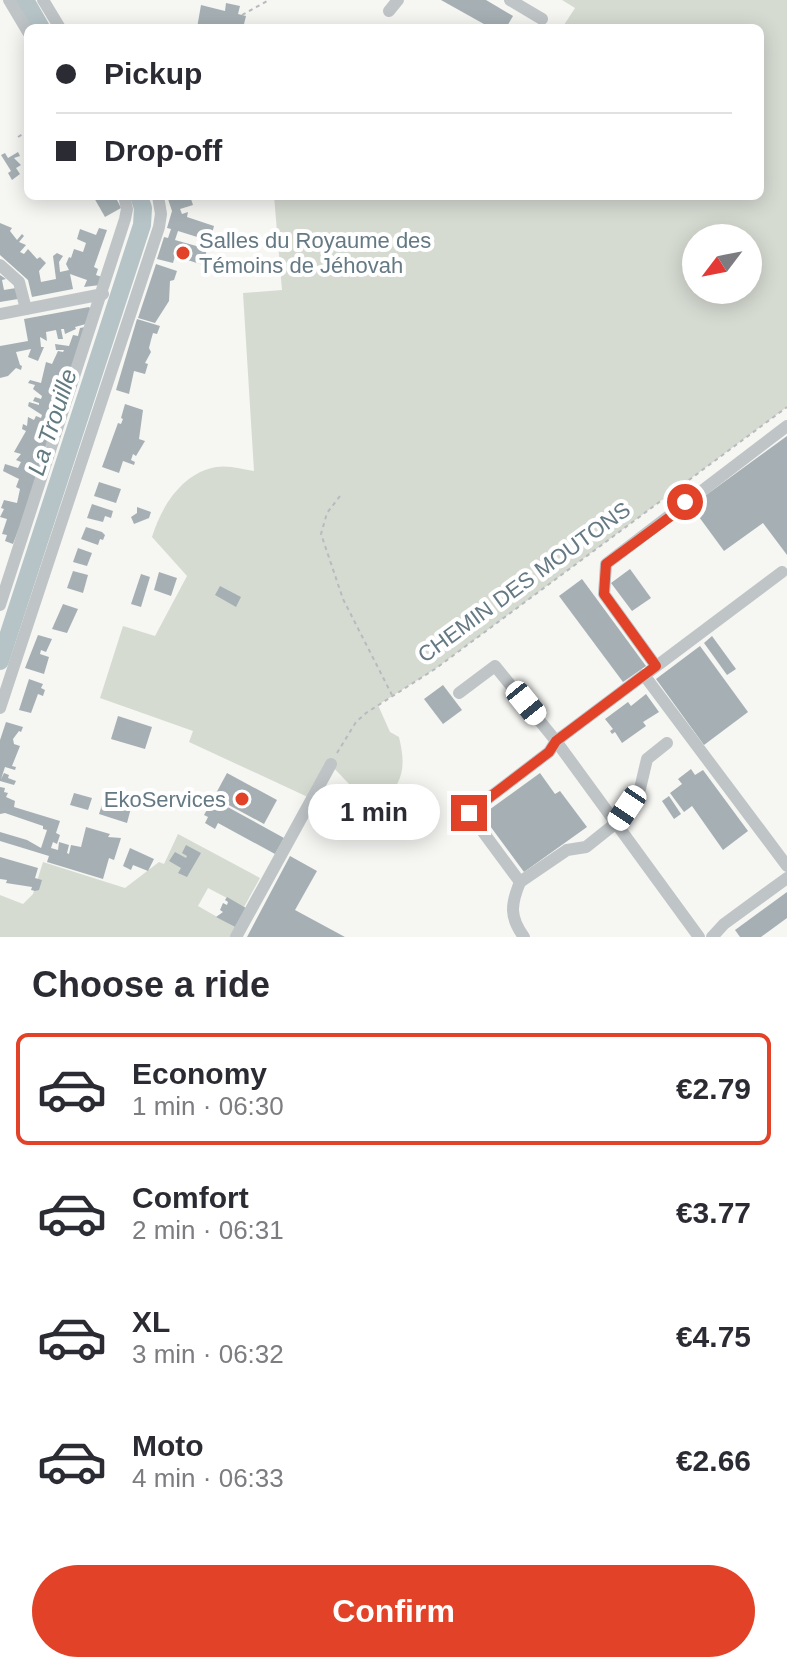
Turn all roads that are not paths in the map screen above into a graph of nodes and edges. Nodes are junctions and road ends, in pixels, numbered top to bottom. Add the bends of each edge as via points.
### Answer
1 (9, 0) edge
2 (43, 0) edge
3 (510, 0) edge
4 (542, 19) dead end
5 (58, 24) edge
6 (24, 25) edge
7 (125, 200) edge
8 (159, 200) edge
9 (0, 265) edge
10 (103, 294) junction
11 (26, 309) junction
12 (0, 314) edge
13 (787, 426) edge
14 (782, 572) dead end
15 (0, 605) edge
16 (656, 666) junction
17 (644, 675) junction
18 (459, 693) dead end
19 (0, 708) edge
20 (556, 741) junction
21 (667, 743) dead end
22 (331, 764) road end
23 (616, 823) junction
24 (787, 866) edge
25 (787, 878) edge
26 (520, 882) junction
27 (236, 937) edge
28 (524, 937) edge
29 (699, 937) edge
30 (712, 937) edge

1 - 6 street
2 - 5 street
3 - 4 street
7 - 10 street via 125,219
8 - 19 street via 159,227
9 - 11 street via 19,282
10 - 11 street
10 - 15 street
11 - 12 street
13 - 16 street via 606,564 604,594
14 - 16 street
16 - 17 street
17 - 20 street
17 - 24 street
18 - 20 street via 495,666
20 - 23 street
20 - 26 street via 549,752 469,813
21 - 23 street via 647,759 639,793
22 - 27 street
23 - 26 street via 586,847 567,850
23 - 29 street
25 - 30 street
26 - 28 street via 511,912

